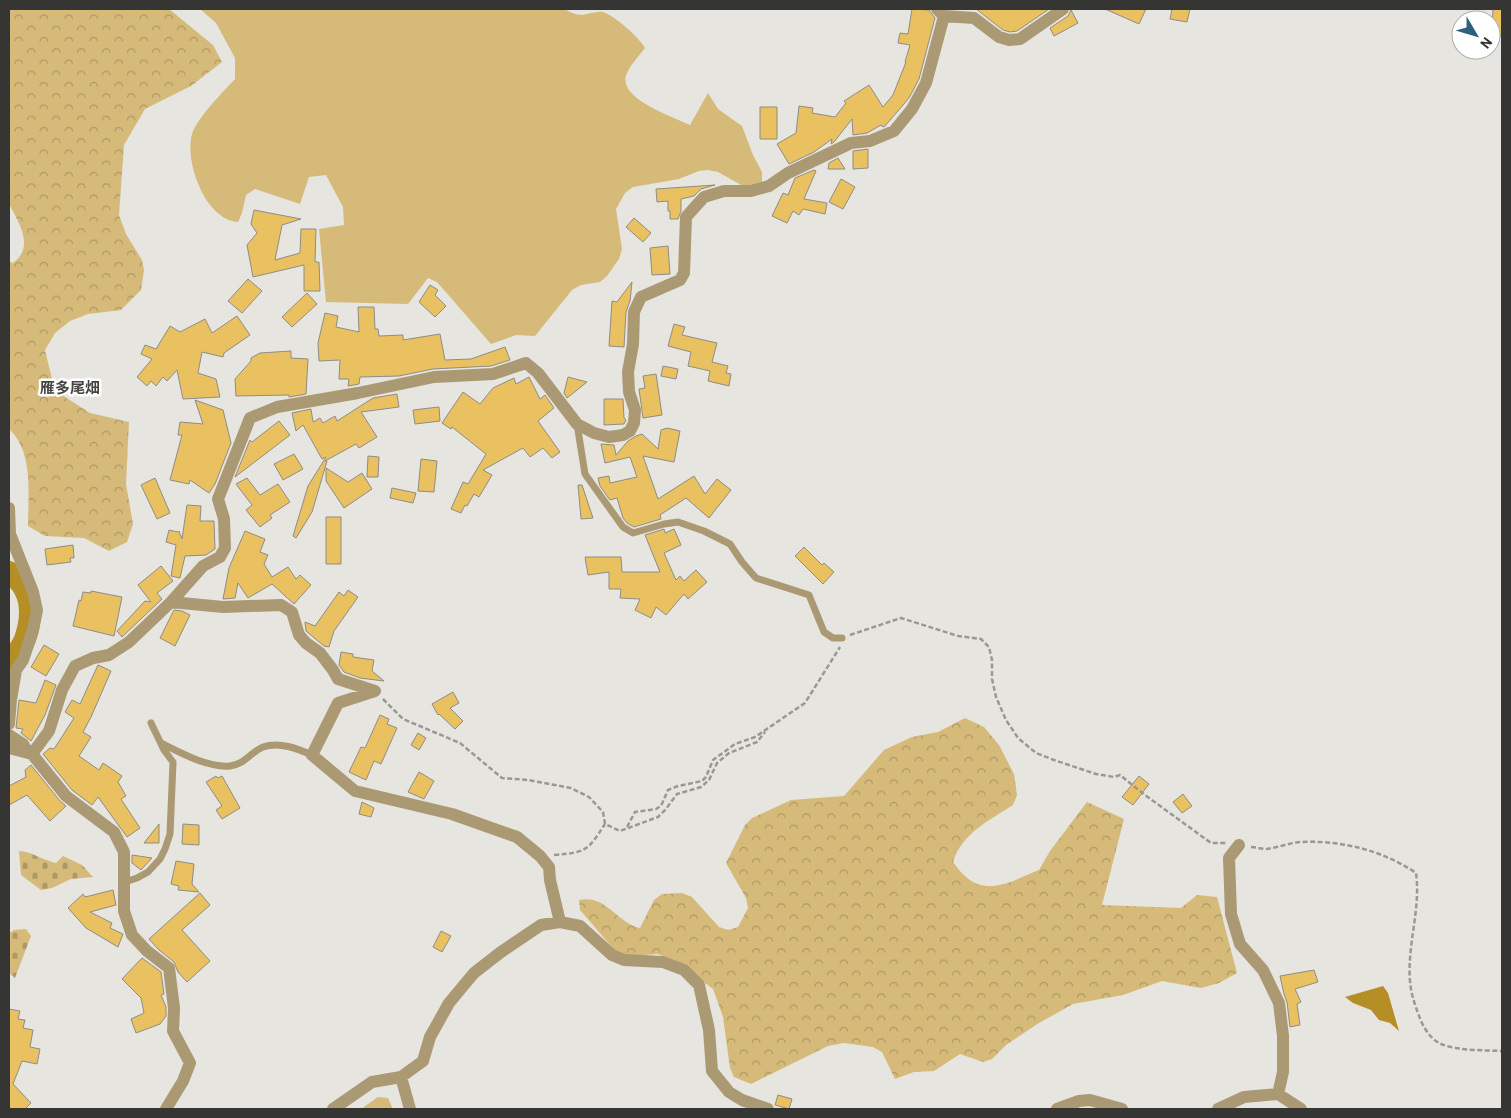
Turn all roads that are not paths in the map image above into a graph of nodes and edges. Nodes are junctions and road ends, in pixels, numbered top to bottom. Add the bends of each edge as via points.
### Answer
1 (1063, 9) edge
2 (940, 12) edge
3 (577, 424) junction
4 (9, 508) edge
5 (171, 602) junction
6 (842, 638) road end
7 (151, 723) dead end
8 (9, 724) edge
9 (9, 734) edge
10 (161, 743) junction
11 (9, 748) edge
12 (30, 754) junction
13 (312, 755) junction
14 (1239, 845) road end
15 (125, 882) junction
16 (560, 922) junction
17 (401, 1077) junction
18 (1278, 1094) junction
19 (166, 1109) edge
20 (333, 1109) edge
21 (410, 1109) edge
22 (768, 1109) edge
23 (1057, 1109) edge
24 (1122, 1109) edge
25 (1218, 1109) edge
26 (1301, 1109) edge

1 - 2 street via 1020,39 1009,40 974,18
2 - 3 street via 926,83 912,109 894,130 870,141 851,143 788,173 769,186 751,191 724,191 704,197 686,217 684,273 680,280 642,297 634,312 628,372 629,392 635,410 630,431 609,437
3 - 5 street via 526,362 493,374 425,378 277,407 250,418 218,499 224,519 225,548 220,557 203,566
3 - 6 lane via 585,474 623,527 633,533 678,522 730,544 756,578 809,595 824,632 833,638
4 - 8 street via 10,534 37,610 23,660 16,670
5 - 12 street via 129,642 109,655 75,666 62,690 48,731
5 - 13 street via 223,607 281,605 292,612 299,635 320,653 338,679 375,690 338,703
7 - 10 lane
9 - 12 street
10 - 13 lane via 200,761 231,766 263,747 273,745 297,748
10 - 15 lane via 172,762 170,834 166,849 148,872
11 - 12 street
12 - 15 street via 66,796 114,832 124,852
13 - 16 street via 355,792 452,814 517,837 549,867
14 - 18 street via 1229,858 1231,914 1240,944 1263,970 1279,1003 1284,1072
15 - 19 street via 124,911 132,935 169,968 173,1031 190,1063
16 - 17 street via 541,925 474,973 448,1004 430,1037 423,1061
16 - 22 street via 580,926 612,954 624,960 663,962 684,970 700,985 709,1030 712,1071 729,1092
17 - 20 street via 372,1082
17 - 21 street
18 - 25 street via 1244,1096
18 - 26 street
23 - 24 street via 1090,1100

